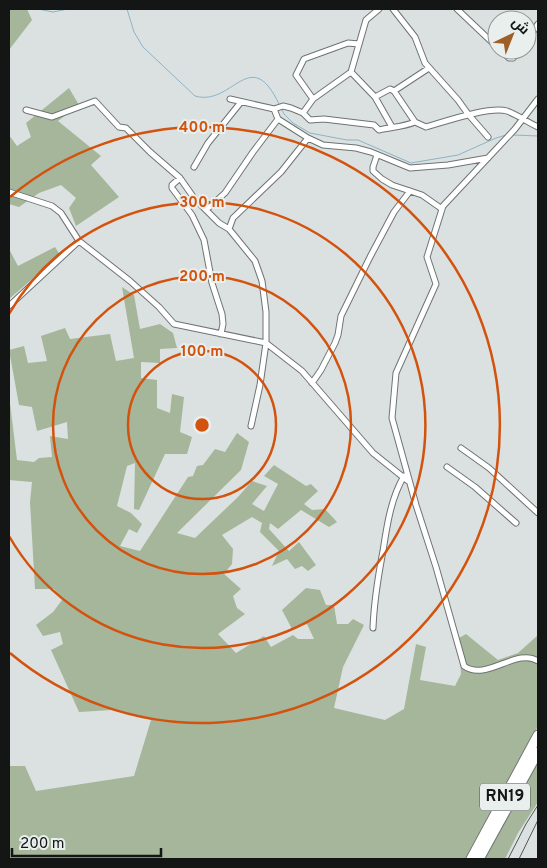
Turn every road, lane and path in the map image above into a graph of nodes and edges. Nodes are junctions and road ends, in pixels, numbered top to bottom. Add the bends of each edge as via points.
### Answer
1 (379, 9) edge
2 (393, 9) edge
3 (458, 9) edge
4 (487, 37) edge
5 (359, 44) junction
6 (429, 68) junction
7 (350, 72) junction
8 (394, 91) junction
9 (375, 96) junction
10 (230, 99) dead end
11 (313, 99) junction
12 (538, 99) edge
13 (242, 102) junction
14 (278, 108) junction
15 (26, 110) dead end
16 (303, 113) junction
17 (468, 114) junction
18 (278, 119) junction
19 (524, 119) junction
20 (415, 122) junction
21 (392, 126) junction
22 (538, 127) edge
23 (488, 136) dead end
24 (308, 138) junction
25 (377, 155) junction
26 (488, 158) junction
27 (194, 167) dead end
28 (180, 178) junction
29 (410, 191) junction
30 (9, 192) edge
31 (442, 209) junction
32 (206, 210) junction
33 (229, 229) junction
34 (79, 241) junction
35 (9, 306) edge
36 (220, 334) junction
37 (266, 343) junction
38 (312, 383) junction
39 (251, 426) dead end
40 (461, 448) dead end
41 (447, 467) dead end
42 (407, 472) junction
43 (403, 477) junction
44 (409, 482) junction
45 (538, 513) edge
46 (516, 523) dead end
47 (373, 628) dead end
48 (538, 661) edge
49 (538, 735) edge
50 (538, 752) edge
51 (471, 859) edge
52 (479, 859) edge

1 - 5 street via 366,20
2 - 6 street via 412,32
3 - 4 street
5 - 7 street
5 - 11 street via 348,43 304,59 296,75
6 - 8 street
6 - 17 street
7 - 9 street
7 - 11 street
8 - 9 street via 390,89
8 - 20 street
9 - 21 street
10 - 13 street
11 - 16 street
12 - 19 street
13 - 14 street
13 - 27 street via 208,143
14 - 16 street
14 - 18 street
15 - 28 street via 52,117 95,101 118,127 126,128
16 - 21 street via 310,120 374,125 379,130
17 - 19 street via 504,110
17 - 20 street via 426,127
17 - 23 street
18 - 24 street
18 - 32 street via 225,193
19 - 22 street
19 - 26 street
20 - 21 street via 401,127
24 - 25 street via 323,145 356,148
24 - 33 street via 281,172 233,218
25 - 26 street via 410,168
25 - 29 street via 373,171 392,186
26 - 31 street
28 - 32 street
28 - 36 street via 172,188 192,215 204,240 222,314
29 - 31 street
29 - 38 street via 394,212 370,257 341,316 335,343
30 - 34 street via 52,206 61,213
31 - 42 street via 427,257 436,284 396,374 392,418
32 - 33 street
33 - 37 street via 255,261 262,281
34 - 35 street
34 - 36 street via 130,281 174,324
36 - 37 street
37 - 38 street
37 - 39 street
38 - 43 street via 373,453
40 - 45 street via 489,468
41 - 46 street
42 - 43 street
42 - 44 street
43 - 44 street
43 - 47 street via 387,523
44 - 48 street via 464,666 478,671 508,661 530,658
49 - 51 highway, RN19
50 - 52 highway, RN19

